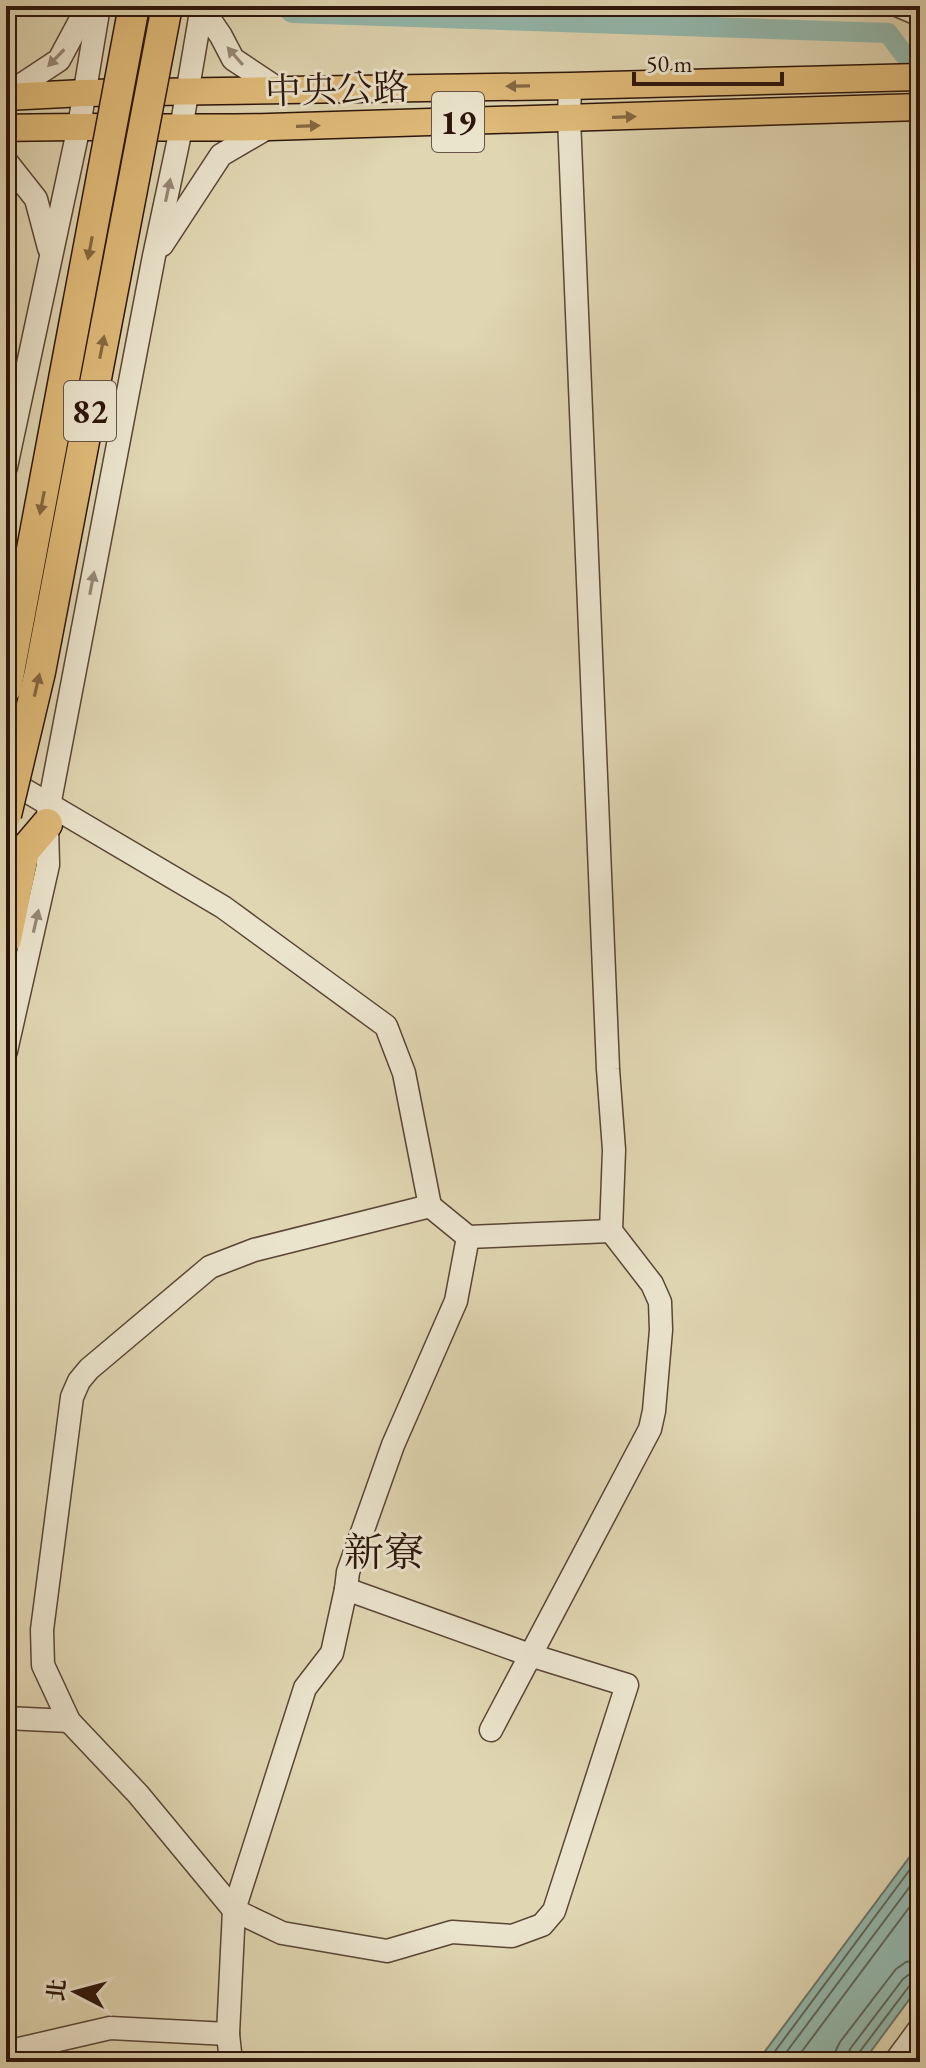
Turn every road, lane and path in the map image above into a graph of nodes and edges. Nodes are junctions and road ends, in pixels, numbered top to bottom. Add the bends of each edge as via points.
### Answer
1 (88, 6) edge
2 (99, 6) edge
3 (134, 6) edge
4 (167, 6) edge
5 (899, 6) edge
6 (202, 7) edge
7 (920, 15) edge
8 (912, 77) edge
9 (570, 86) junction
10 (188, 91) junction
11 (281, 91) junction
12 (84, 93) junction
13 (6, 96) edge
14 (915, 107) edge
15 (569, 118) junction
16 (79, 126) junction
17 (269, 127) junction
18 (6, 128) edge
19 (181, 129) junction
20 (6, 161) edge
21 (50, 252) junction
22 (154, 256) junction
23 (6, 467) edge
24 (6, 688) edge
25 (6, 779) edge
26 (6, 815) edge
27 (48, 815) junction
28 (6, 939) edge
29 (6, 1051) edge
30 (430, 1206) junction
31 (611, 1231) junction
32 (468, 1237) junction
33 (346, 1589) junction
34 (530, 1655) junction
35 (6, 1718) edge
36 (69, 1721) junction
37 (491, 1730) dead end
38 (234, 1910) junction
39 (920, 2028) edge
40 (228, 2034) junction
41 (6, 2052) edge
42 (231, 2062) edge
43 (895, 2062) edge

1 -> 13 street via 59,60
2 - 12 street
3 -> 24 highway, 82, bridge
26 -> 4 highway, 82, bridge via 40,672
5 - 7 street
6 - 10 street
11 -> 6 street via 233,59
8 - 9 main road, 中央公路 / 19
9 -> 11 main road, 中央公路 / 19
9 - 15 street
10 - 11 main road, 中央公路 / 19
10 - 12 main road, 中央公路 / 19
10 - 19 street
12 - 13 main road, 中央公路 / 19
12 - 16 street
15 -> 14 main road, 中央公路 / 19
17 -> 15 main road, 中央公路 / 19
15 - 31 street via 614,1150
16 - 18 main road, 中央公路 / 19
16 - 19 main road, 中央公路 / 19
16 - 21 street
17 - 19 main road, 中央公路 / 19
17 - 22 street via 221,155
22 -> 19 street
20 - 21 street via 36,199
21 - 23 street
27 -> 22 street
25 - 27 street
27 - 28 highway via 24,851
29 -> 27 street via 48,865
27 - 30 street via 223,907 386,1026 404,1073
30 - 32 street
30 - 36 street via 254,1250 210,1267 79,1381 72,1397 42,1630 43,1665
31 - 32 street
31 - 34 street via 660,1302 654,1411 641,1448
32 - 33 street via 456,1301 393,1445
33 - 34 street
33 - 38 street via 332,1653 305,1688
34 - 37 street
34 - 38 street via 627,1685 554,1911 542,1925 512,1936 452,1932 387,1951 282,1933
35 - 36 street
36 - 38 street
38 - 40 street
39 - 43 street
40 - 41 street via 110,2028
40 - 42 street

